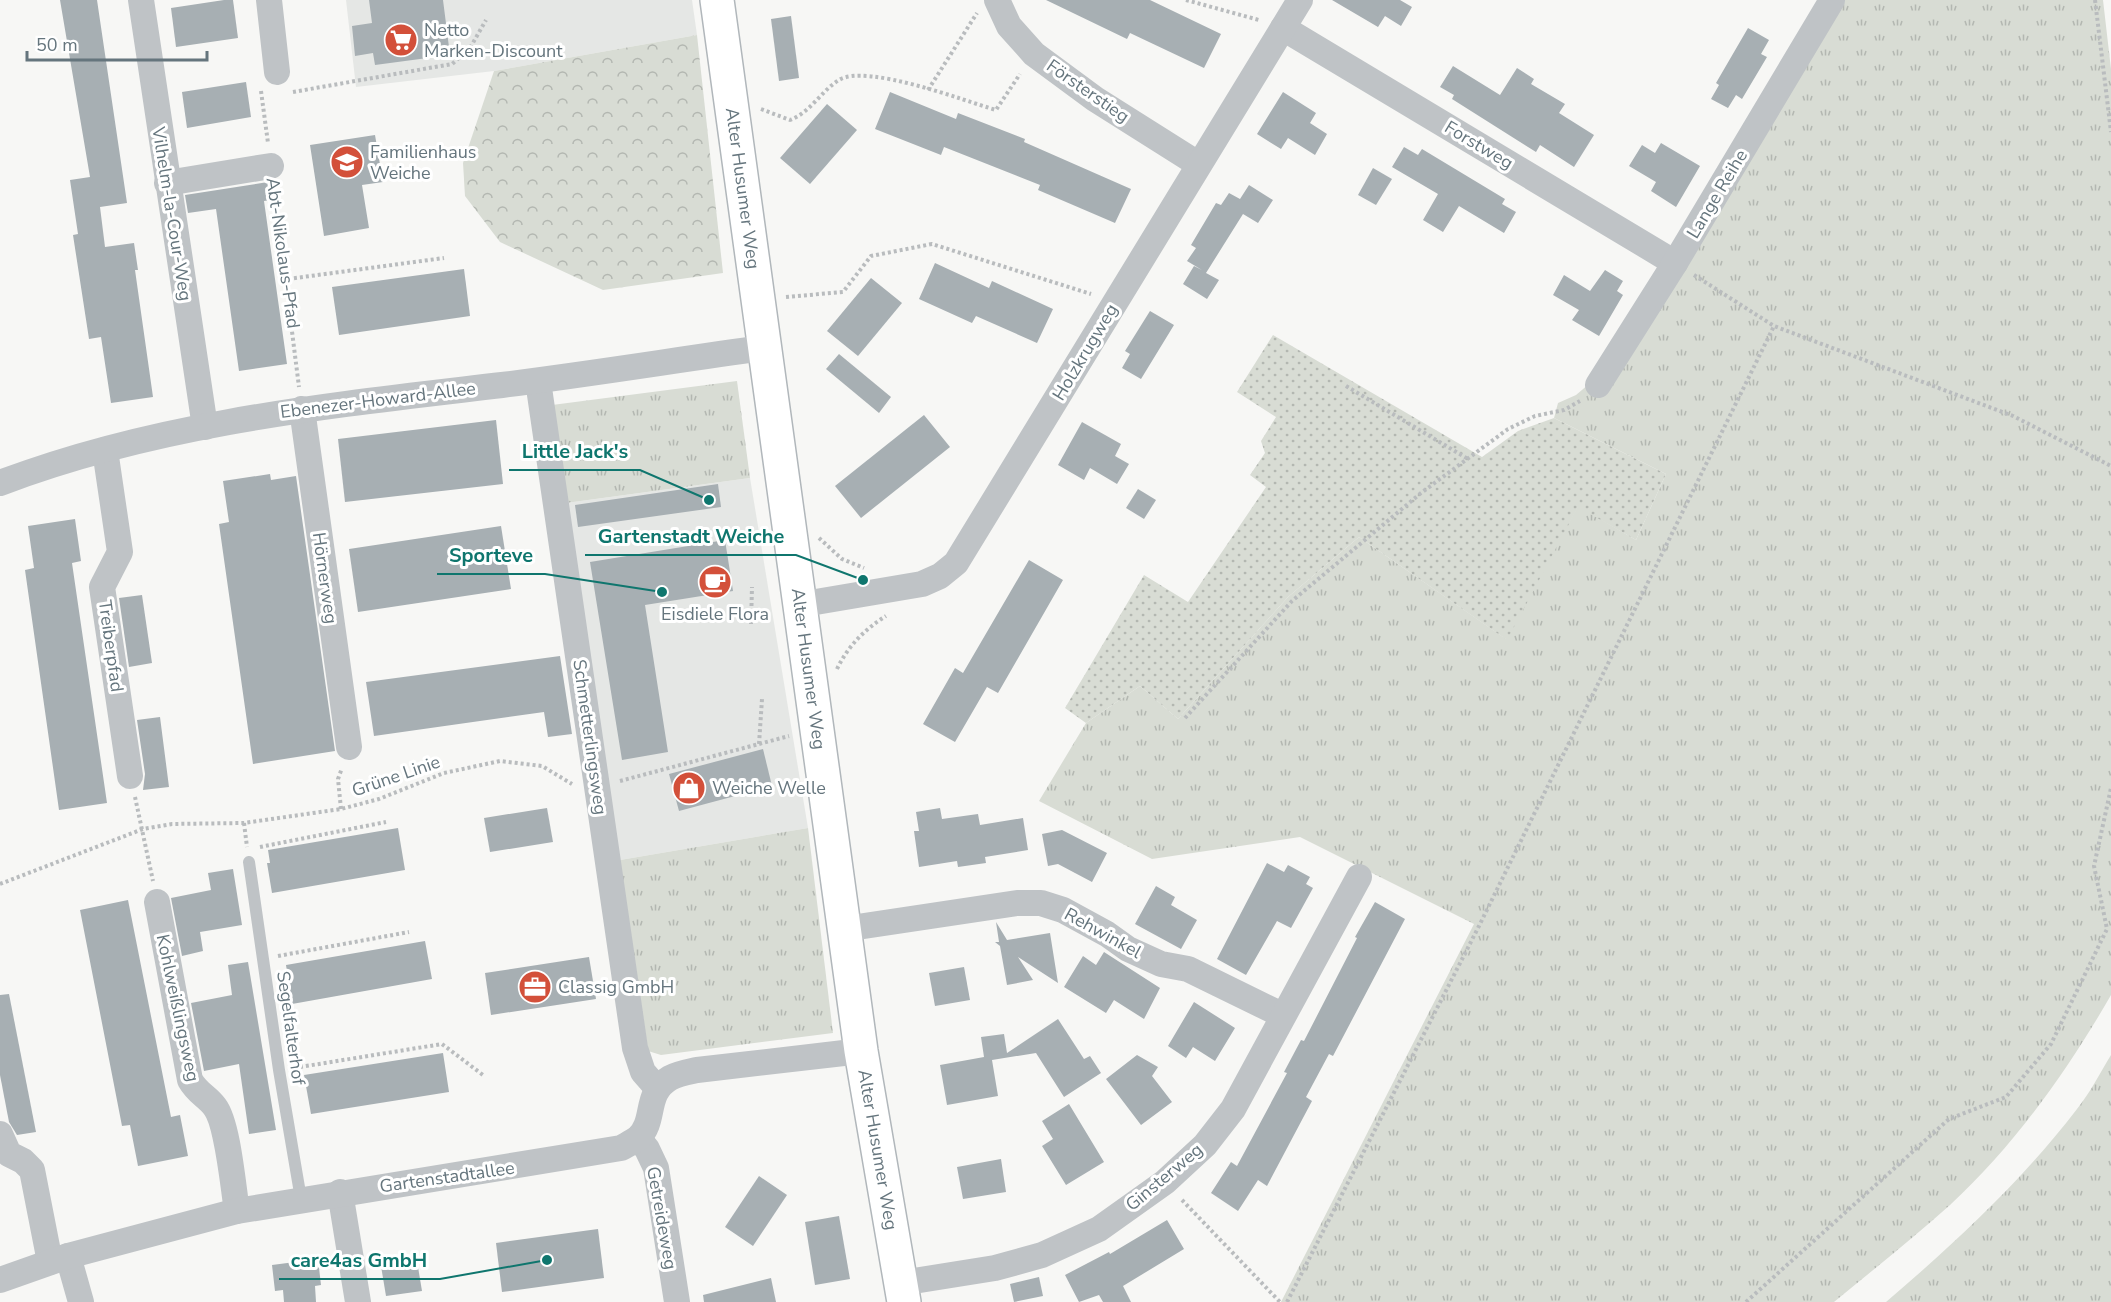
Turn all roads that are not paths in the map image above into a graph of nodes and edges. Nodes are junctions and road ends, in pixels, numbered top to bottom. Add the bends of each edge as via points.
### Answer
1 (141, 0) edge
2 (269, 0) edge
3 (717, 0) edge
4 (1300, 0) edge
5 (1832, 0) edge
6 (988, 6) edge
7 (1283, 28) junction
8 (278, 87) road end
9 (1198, 164) junction
10 (271, 166) road end
11 (167, 183) junction
12 (1675, 263) junction
13 (763, 348) junction
14 (538, 381) junction
15 (1598, 385) road end
16 (302, 408) junction
17 (205, 427) junction
18 (105, 450) junction
19 (0, 483) edge
20 (798, 604) junction
21 (349, 747) road end
22 (130, 776) road end
23 (248, 856) road end
24 (1359, 877) dead end
25 (157, 902) road end
26 (844, 929) junction
27 (1282, 1015) junction
28 (861, 1051) junction
29 (657, 1088) junction
30 (0, 1134) edge
31 (638, 1138) junction
32 (340, 1192) junction
33 (301, 1199) junction
34 (237, 1211) junction
35 (59, 1259) junction
36 (0, 1280) edge
37 (902, 1293) edge
38 (81, 1302) edge
39 (358, 1302) edge
40 (677, 1302) edge

1 - 11 street, Vilhelm-la-Cour-Weg
2 - 8 street
3 - 13 street, Alter Husumer Weg
4 - 7 street, Holzkrugweg
5 - 12 street, Lange Reihe
6 - 9 street, Försterstieg via 1034,54 1095,99
7 - 9 street, Holzkrugweg
7 - 12 street, Forstweg
9 - 20 street, Holzkrugweg via 956,563 922,584
10 - 11 street, Abt-Nikolaus-Pfad
11 - 17 street, Vilhelm-la-Cour-Weg
12 - 15 street, Lange Reihe
13 - 14 street, Ebenezer-Howard-Allee
13 - 20 street, Alter Husumer Weg
14 - 16 street, Ebenezer-Howard-Allee
14 - 29 street, Schmetterlingsweg via 635,1048 643,1072
16 - 17 street, Ebenezer-Howard-Allee
16 - 21 street, Hörnerweg
17 - 18 street, Ebenezer-Howard-Allee
18 - 19 street, Ebenezer-Howard-Allee
18 - 22 street, Treiberpfad via 120,552 102,587
20 - 26 street, Alter Husumer Weg
23 - 33 lane, Segelfalterhof
24 - 27 street, Ginsterweg
25 - 34 street, Kohlweißlingsweg via 190,1080 197,1093 215,1106 222,1121
26 - 27 street, Rehwinkel via 1017,903 1041,903 1063,910 1136,953 1161,964 1188,969
26 - 28 street, Alter Husumer Weg
27 - 37 street, Ginsterweg via 1233,1109 1205,1145 1165,1182 1099,1229 1042,1255
28 - 29 street via 697,1070 671,1077
28 - 37 street, Alter Husumer Weg
29 - 31 street via 650,1103 648,1124
30 - 35 street via 9,1154 32,1170
31 - 32 street, Gartenstadtallee via 600,1154
31 - 40 street, Getreideweg via 656,1168
32 - 33 street, Gartenstadtallee
32 - 39 street
33 - 34 street, Gartenstadtallee
34 - 35 street, Gartenstadtallee
35 - 36 street, Gartenstadtallee
35 - 38 street

